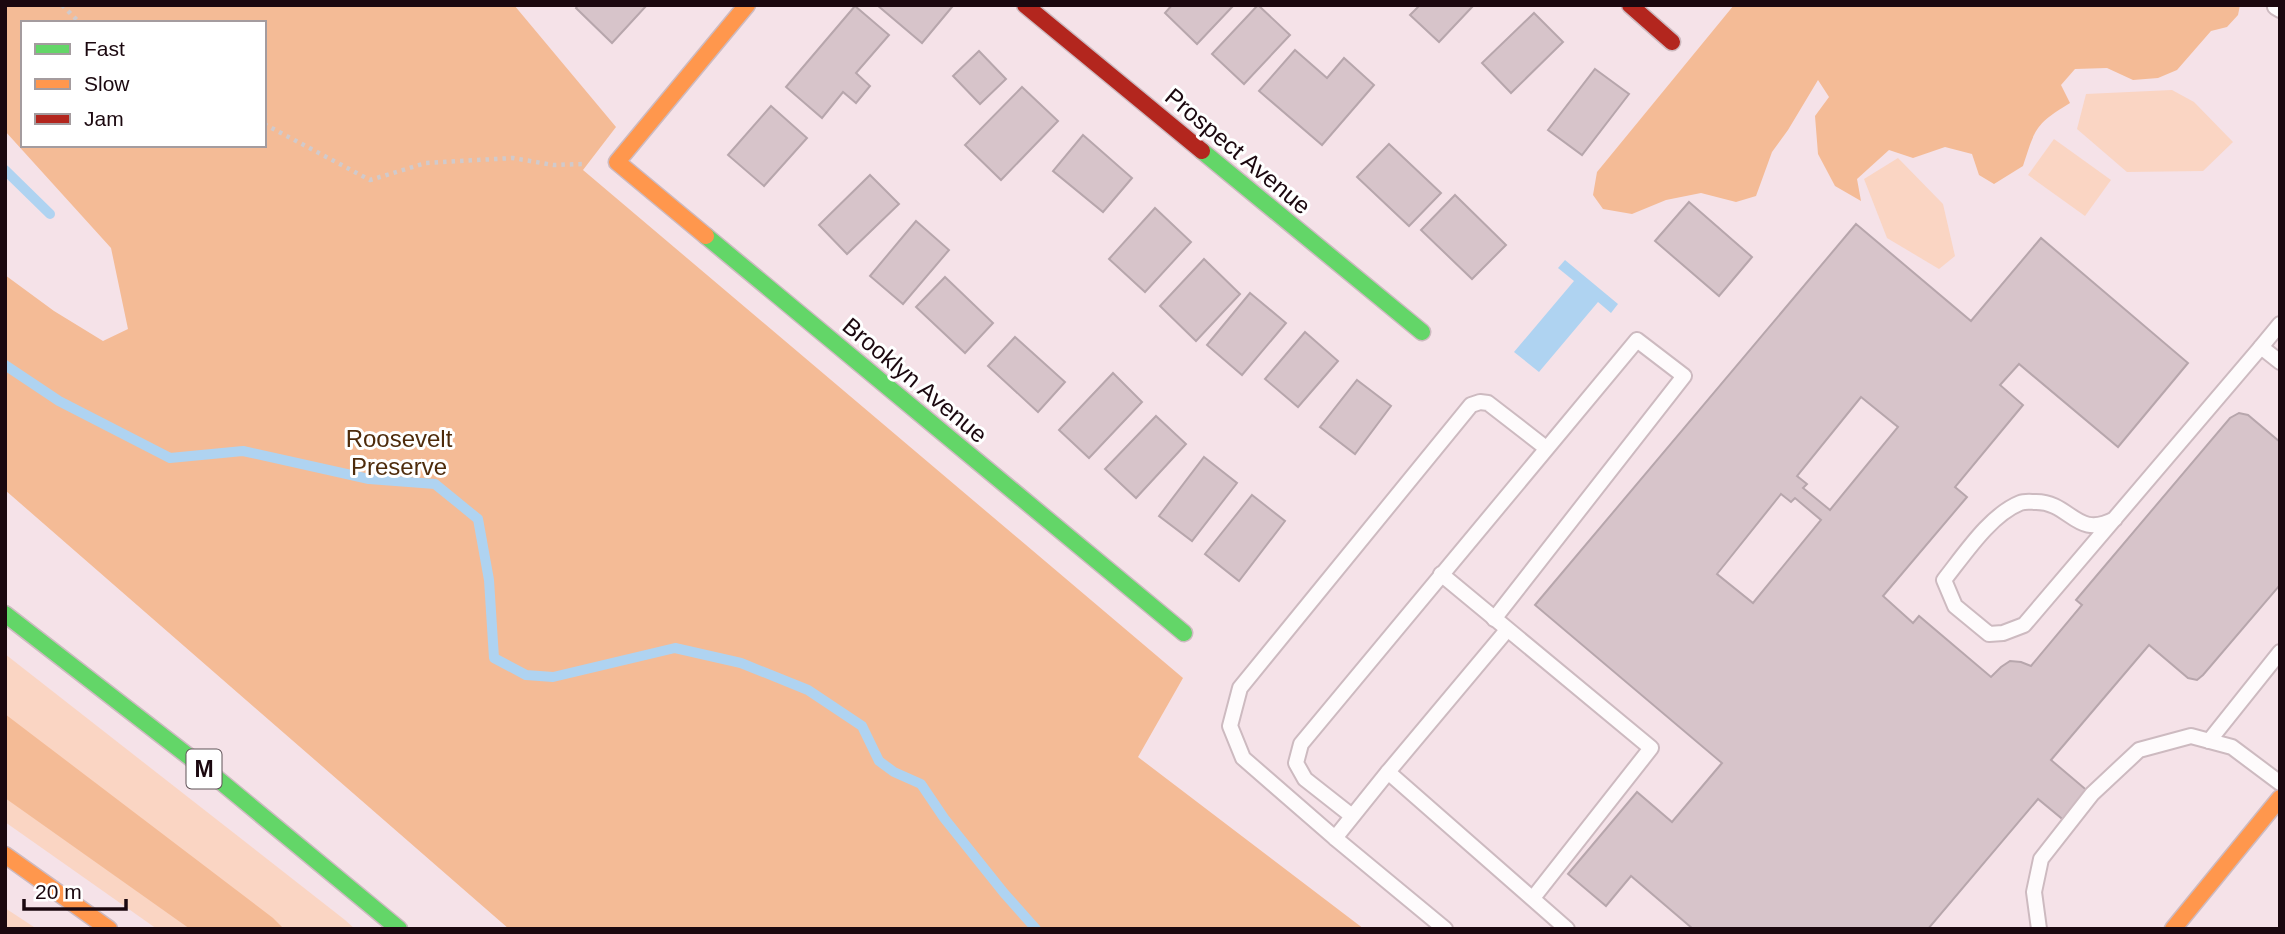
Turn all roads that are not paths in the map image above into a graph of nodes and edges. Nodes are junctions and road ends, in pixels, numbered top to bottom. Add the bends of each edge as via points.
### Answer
1 (747, 5) edge
2 (1026, 5) edge
3 (1630, 5) edge
4 (2276, 5) edge
5 (2280, 10) edge
6 (1672, 42) dead end
7 (2280, 324) edge
8 (1422, 332) dead end
9 (2261, 347) junction
10 (2280, 362) edge
11 (1546, 448) junction
12 (2115, 519) junction
13 (1441, 574) junction
14 (5, 614) edge
15 (1494, 619) junction
16 (1507, 630) junction
17 (1184, 634) dead end
18 (2280, 653) edge
19 (2209, 741) junction
20 (1388, 772) junction
21 (2280, 783) edge
22 (2280, 798) edge
23 (1352, 816) junction
24 (1335, 838) junction
25 (5, 855) edge
26 (1532, 898) junction
27 (108, 929) edge
28 (399, 929) edge
29 (1445, 929) edge
30 (1567, 929) edge
31 (2039, 929) edge
32 (2173, 929) edge

1 - 17 main road, Brooklyn Avenue via 617,162
2 - 8 main road, Prospect Avenue
3 - 6 main road
4 - 5 lane
7 - 9 lane
9 - 10 lane
9 - 12 lane
11 - 13 lane
11 - 15 lane via 1637,340 1684,376
11 - 24 lane via 1488,403 1471,405 1240,688 1230,726 1243,758
12 - 12 lane via 2102,526 2084,525 2050,502 2022,502 2001,515 1944,580 1955,606 1989,634 2024,625
13 - 15 lane
13 - 23 lane via 1301,744 1296,763 1305,779
14 - 28 main road, M via 214,776
15 - 16 lane
16 - 20 lane
16 - 26 lane via 1651,748
18 - 19 lane
19 - 21 lane via 2232,747
19 - 31 lane via 2191,736 2139,750 2092,794 2042,859 2034,892
20 - 23 lane
20 - 26 lane
22 - 32 main road
23 - 24 lane
24 - 29 lane
25 - 27 main road
26 - 30 lane

